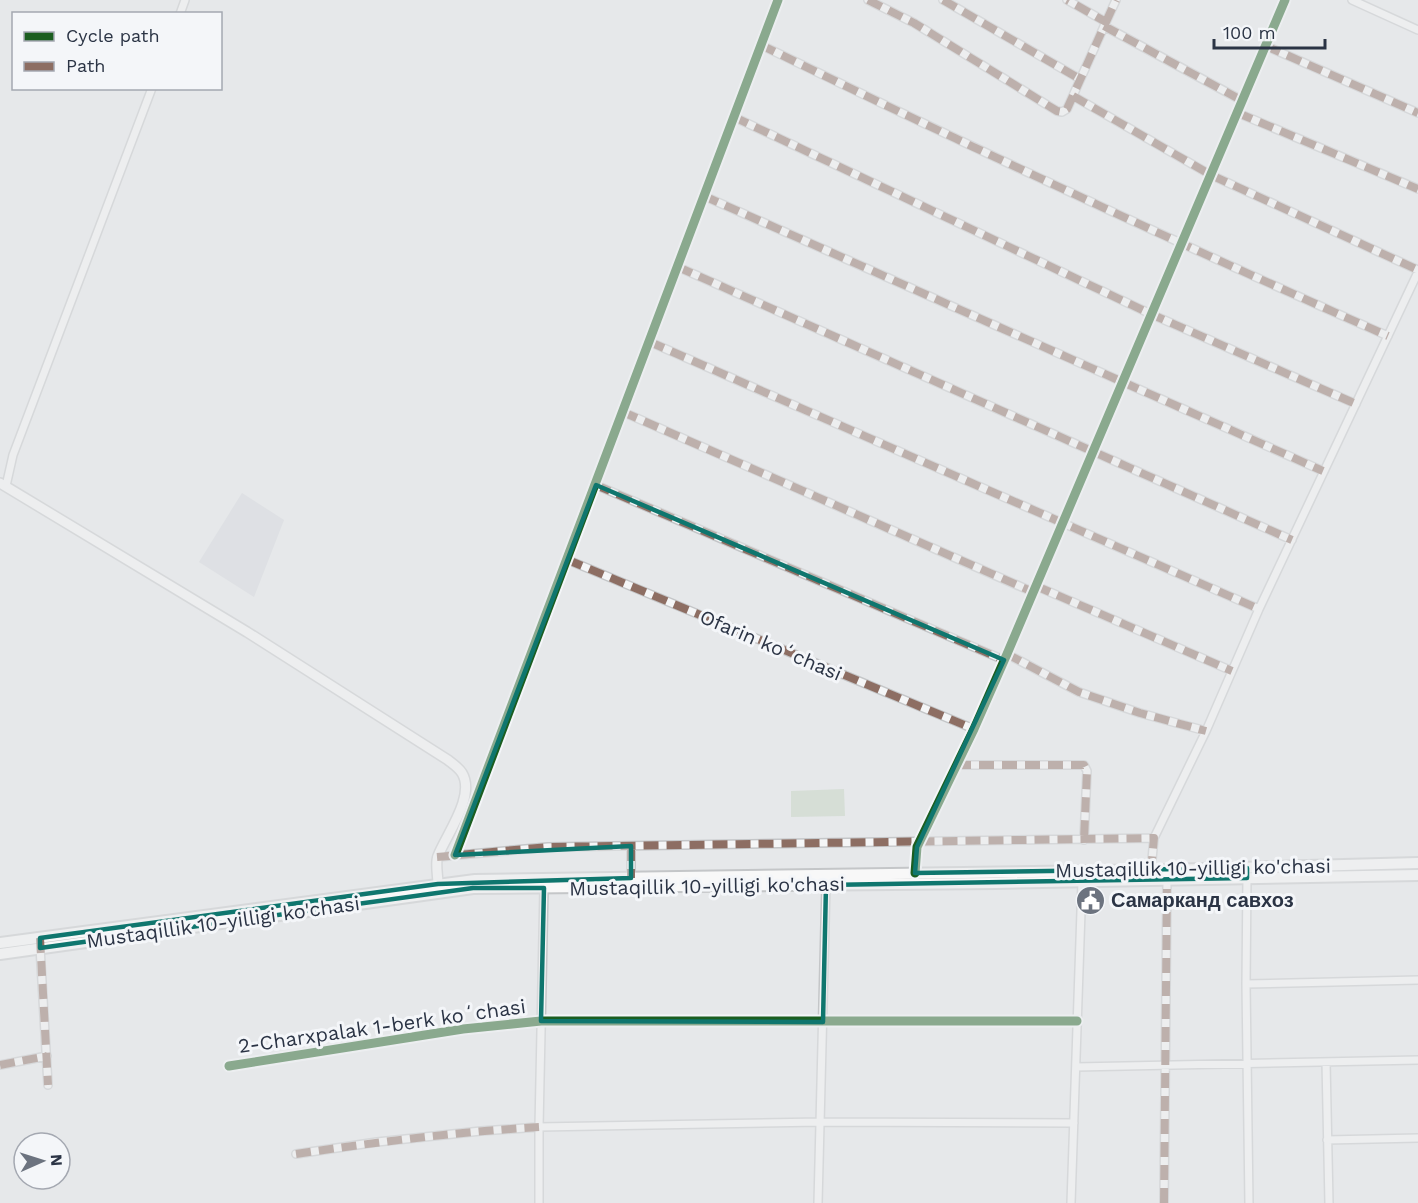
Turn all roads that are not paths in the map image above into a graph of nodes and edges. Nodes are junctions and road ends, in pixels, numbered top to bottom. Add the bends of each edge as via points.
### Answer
1 (778, 0) edge
2 (868, 0) edge
3 (943, 0) edge
4 (1067, 0) edge
5 (1116, 0) edge
6 (1285, 0) edge
7 (1352, 0) edge
8 (1105, 24) junction
9 (1418, 30) edge
10 (761, 45) junction
11 (1266, 45) junction
12 (1080, 79) junction
13 (151, 90) edge
14 (1073, 96) junction
15 (1242, 101) junction
16 (1238, 113) junction
17 (1418, 113) edge
18 (734, 117) junction
19 (1211, 176) junction
20 (1418, 189) edge
21 (704, 196) junction
22 (1182, 245) junction
23 (678, 267) junction
24 (1418, 271) edge
25 (1153, 315) junction
26 (1388, 336) junction
27 (650, 342) junction
28 (1124, 383) junction
29 (1356, 404) junction
30 (623, 412) junction
31 (1094, 451) junction
32 (1323, 471) junction
33 (3, 485) edge
34 (596, 485) junction
35 (1063, 522) junction
36 (1292, 540) junction
37 (568, 560) junction
38 (1034, 589) junction
39 (1259, 609) junction
40 (1006, 657) junction
41 (1232, 671) junction
42 (974, 729) junction
43 (1206, 731) junction
44 (956, 765) junction
45 (1154, 838) junction
46 (1084, 840) junction
47 (918, 844) junction
48 (631, 846) junction
49 (455, 855) junction
50 (437, 857) junction
51 (1418, 863) edge
52 (915, 868) junction
53 (1151, 870) junction
54 (1247, 873) junction
55 (631, 874) junction
56 (1418, 875) edge
57 (1167, 880) junction
58 (1082, 882) junction
59 (438, 884) junction
60 (826, 885) junction
61 (544, 888) junction
62 (0, 943) edge
63 (40, 943) junction
64 (0, 954) edge
65 (1418, 980) edge
66 (1246, 984) junction
67 (541, 1021) junction
68 (1077, 1021) junction
69 (823, 1023) junction
70 (47, 1056) junction
71 (1418, 1060) edge
72 (1326, 1062) junction
73 (1247, 1063) junction
74 (0, 1065) edge
75 (1165, 1065) junction
76 (229, 1066) dead end
77 (1076, 1067) junction
78 (48, 1085) dead end
79 (820, 1122) junction
80 (1074, 1123) junction
81 (539, 1127) junction
82 (1418, 1138) edge
83 (1327, 1140) junction
84 (296, 1154) dead end
85 (539, 1203) edge
86 (818, 1203) edge
87 (1071, 1203) edge
88 (1164, 1203) edge
89 (1249, 1203) edge
90 (1329, 1203) edge

1 - 10 street
2 - 14 street via 1057,111 1065,111
3 - 12 street
4 - 8 street
5 - 8 street
6 - 11 street
7 - 9 street
8 - 12 street
8 - 15 street
10 - 18 street
10 - 22 street
11 - 15 street
11 - 17 street
12 - 14 street
13 - 33 street
14 - 19 street
15 - 16 street
16 - 19 street
16 - 20 street
18 - 21 street
18 - 25 street
19 - 22 street
19 - 24 street
21 - 23 street
21 - 28 street
22 - 25 street
22 - 26 street
23 - 27 street
23 - 31 street
24 - 26 street
25 - 28 street
25 - 29 street
26 - 29 street
27 - 30 street
27 - 35 street
28 - 31 street
28 - 32 street
29 - 32 street
30 - 34 street
30 - 38 street
31 - 35 street
31 - 36 street
32 - 36 street
33 - 50 street via 247,632 454,765 462,772 466,790
34 - 37 street
34 - 40 street
35 - 38 street
35 - 39 street
36 - 39 street
37 - 42 street, Ofarin koʻchasi
37 - 49 street
38 - 40 street
38 - 41 street
39 - 41 street
40 - 42 street
40 - 43 street via 1079,692
41 - 43 street
42 - 44 street
43 - 45 street
44 - 46 street via 1084,765
44 - 47 street
45 - 46 street
45 - 53 street
46 - 47 street
47 - 48 street
47 - 52 street
48 - 49 street via 548,847
48 - 55 street
49 - 50 street
50 - 59 street
51 - 54 main road, Mustaqillik 10-yilligi ko'chasi
52 - 53 main road, Mustaqillik 10-yilligi ko'chasi
52 - 55 main road, Mustaqillik 10-yilligi ko'chasi
53 - 54 main road, Mustaqillik 10-yilligi ko'chasi
54 - 56 main road, Mustaqillik 10-yilligi ko'chasi
54 - 57 main road, Mustaqillik 10-yilligi ko'chasi
54 - 66 street
55 - 59 main road, Mustaqillik 10-yilligi ko'chasi
57 - 58 main road, Mustaqillik 10-yilligi ko'chasi
57 - 75 street
58 - 60 main road, Mustaqillik 10-yilligi ko'chasi
58 - 68 street
59 - 63 main road, Mustaqillik 10-yilligi ko'chasi
60 - 61 main road, Mustaqillik 10-yilligi ko'chasi
60 - 69 street
61 - 63 main road, Mustaqillik 10-yilligi ko'chasi via 473,888
61 - 67 street
62 - 63 main road, Mustaqillik 10-yilligi ko'chasi
63 - 64 main road, Mustaqillik 10-yilligi ko'chasi
63 - 70 street
65 - 66 street
66 - 73 street
67 - 69 street, 2-Charxpalak 1-berk koʻchasi
67 - 76 street, 2-Charxpalak 1-berk koʻchasi via 463,1029
67 - 81 street
68 - 69 street, 2-Charxpalak 1-berk koʻchasi
68 - 77 street
69 - 79 street
70 - 74 street
70 - 78 street
71 - 72 street
72 - 73 street
72 - 83 street
73 - 75 street
73 - 89 street
75 - 77 street
75 - 88 street
77 - 80 street
79 - 80 street
79 - 81 street
79 - 86 street
80 - 87 street
81 - 84 street
81 - 85 street
82 - 83 street
83 - 90 street

